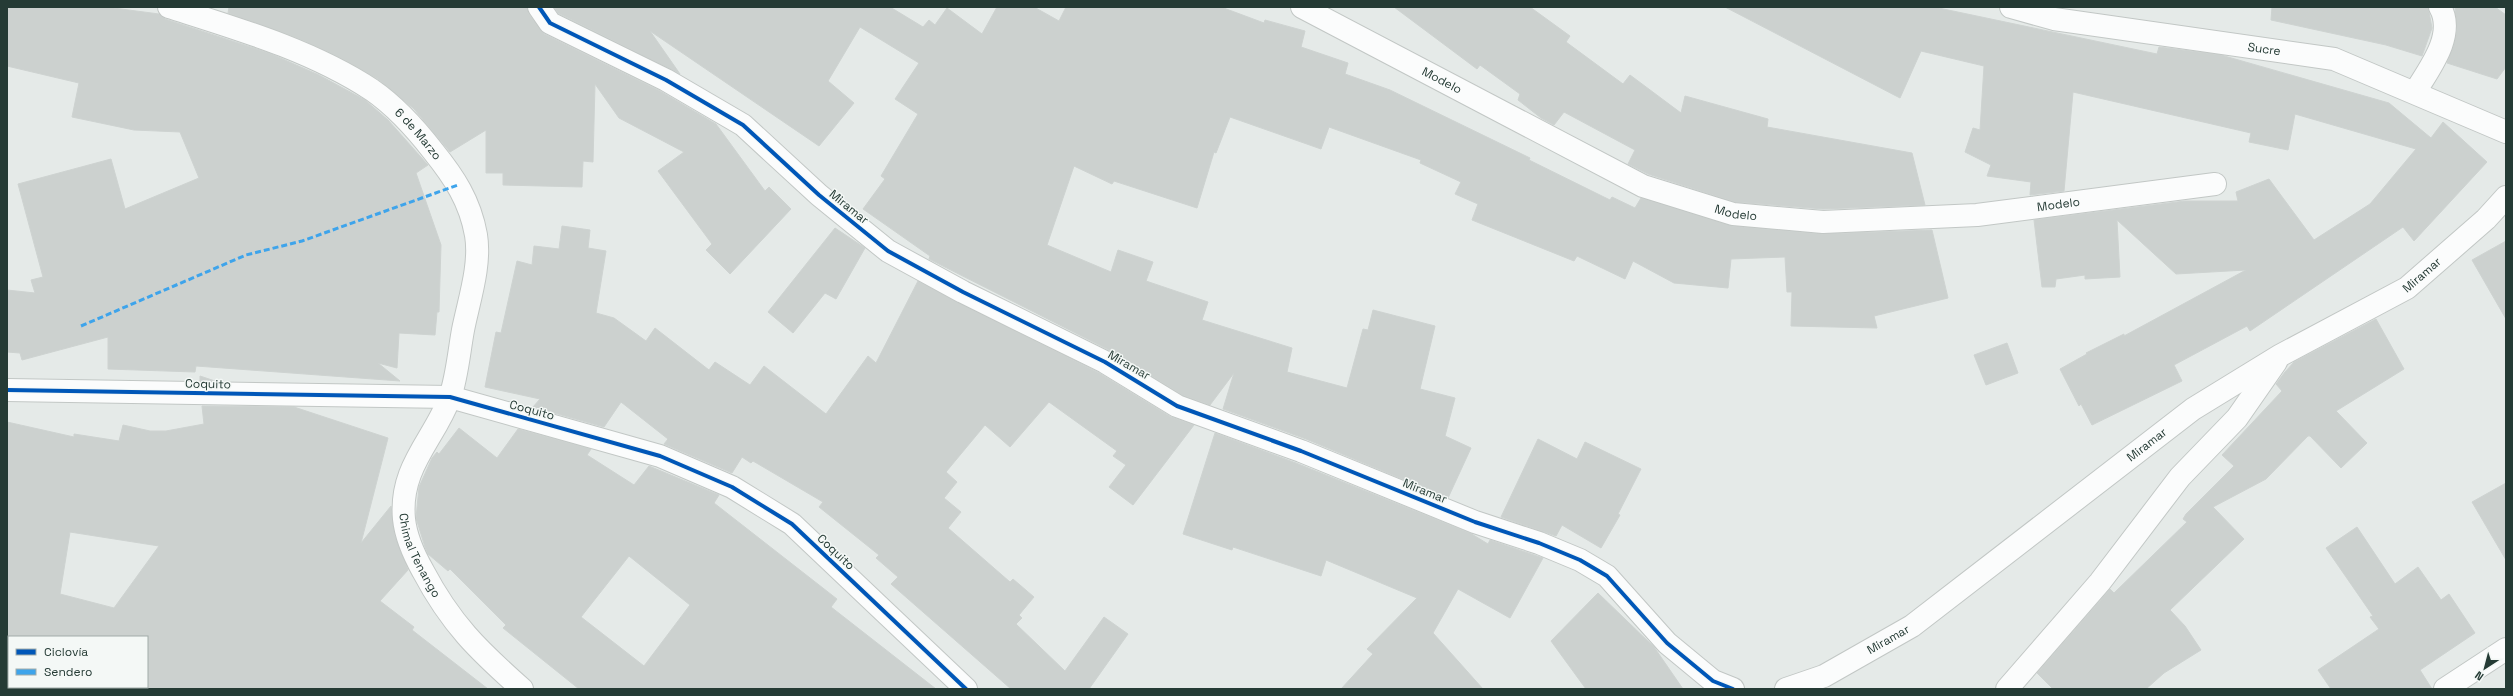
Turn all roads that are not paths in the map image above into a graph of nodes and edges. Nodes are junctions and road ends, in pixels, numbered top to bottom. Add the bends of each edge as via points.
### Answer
1 (169, 7) edge
2 (539, 7) edge
3 (1302, 7) edge
4 (2011, 7) edge
5 (2440, 7) edge
6 (2415, 92) junction
7 (2506, 132) edge
8 (2215, 184) dead end
9 (2506, 197) edge
10 (2281, 355) junction
11 (7, 390) edge
12 (450, 397) junction
13 (2506, 649) edge
14 (522, 689) edge
15 (966, 689) edge
16 (1733, 689) edge
17 (1786, 689) edge
18 (2007, 689) edge
19 (2445, 689) edge

1 - 12 street, 6 de Marzo via 237,28 324,63 373,91 415,128 453,175 468,203 476,238 475,272
2 - 16 street, Miramar via 550,23 666,80 743,125 819,195 888,251 1105,362 1177,406 1301,451 1475,522 1539,543 1580,560 1607,576 1668,643 1713,681
3 - 8 street, Modelo via 1644,186 1733,214 1823,222 1977,215
4 - 6 street, Sucre via 2054,19 2334,59
5 - 6 street via 2444,20 2443,38 2438,55
6 - 7 street, Sucre
9 - 10 street, Miramar via 2486,219 2407,288
10 - 17 street, Miramar via 2193,409 1912,626 1824,676
10 - 18 street via 2237,418 2180,477 2100,582
11 - 12 street, Coquito
12 - 14 street, Chimal Tenango via 415,460 406,488 404,519 412,550 449,617 476,647
12 - 15 street, Coquito via 660,456 732,487 792,524
13 - 19 street

